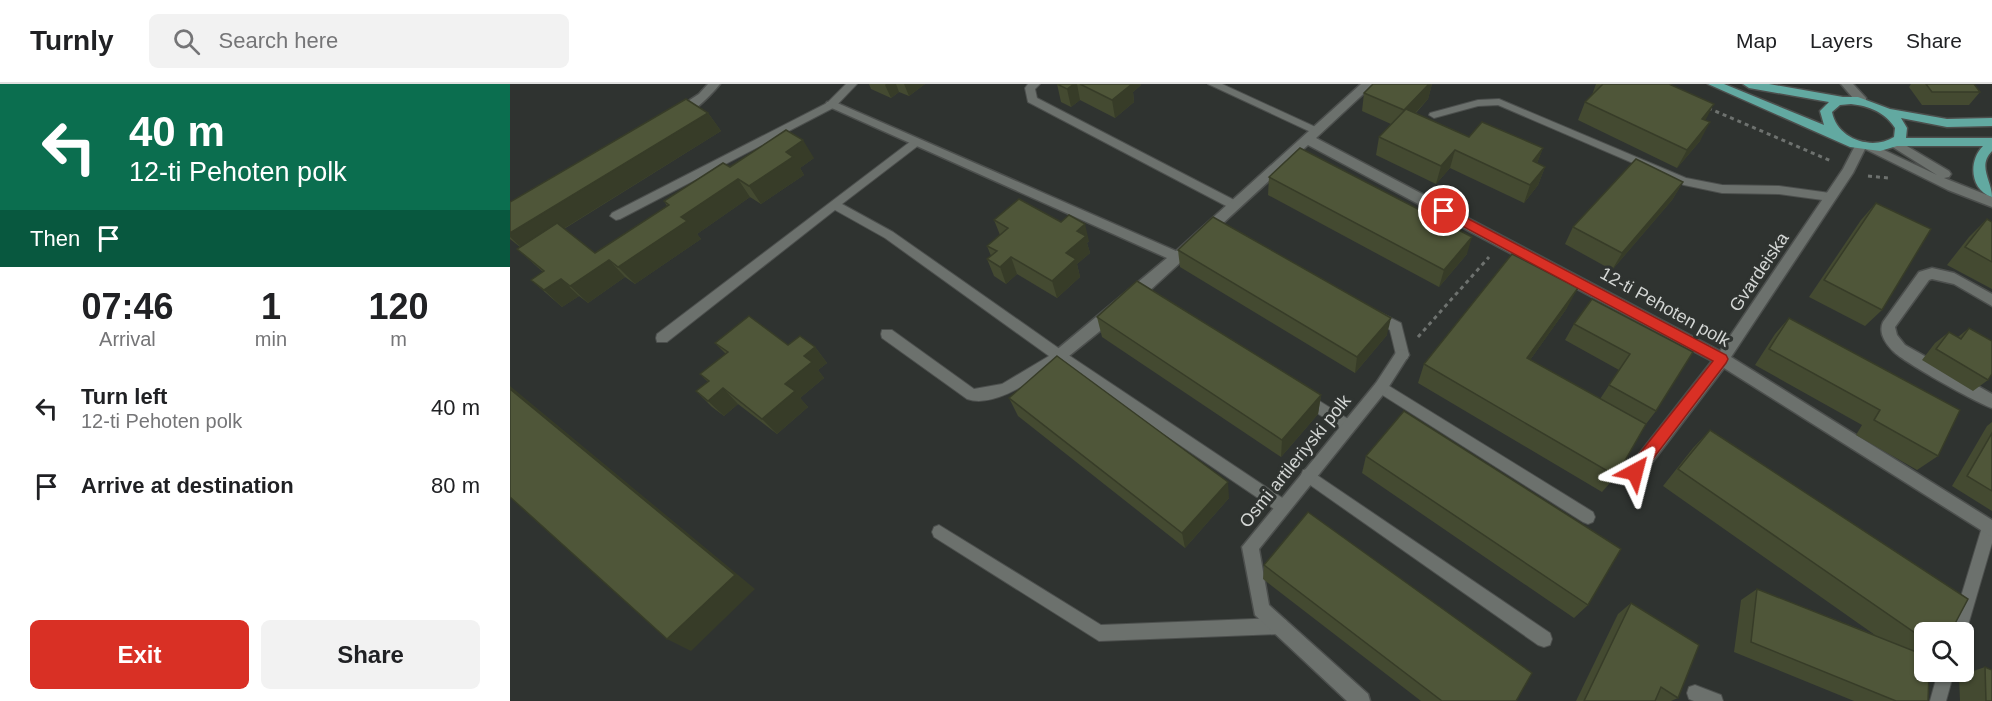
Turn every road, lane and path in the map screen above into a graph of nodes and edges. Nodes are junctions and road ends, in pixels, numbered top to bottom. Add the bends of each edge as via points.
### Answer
1 (714, 84) edge
2 (852, 84) edge
3 (1035, 84) edge
4 (1213, 84) edge
5 (1368, 84) edge
6 (1714, 84) edge
7 (1749, 84) edge
8 (1847, 84) edge
9 (1842, 101) junction
10 (1862, 102) junction
11 (831, 105) junction
12 (1703, 106) edge
13 (1887, 112) junction
14 (1434, 116) dead end
15 (1992, 122) edge
16 (661, 124) edge
17 (1312, 135) junction
18 (1840, 136) junction
19 (915, 142) junction
20 (1896, 142) junction
21 (1992, 144) edge
22 (1863, 145) junction
23 (1849, 170) junction
24 (1992, 194) edge
25 (1830, 197) junction
26 (1992, 200) edge
27 (834, 205) junction
28 (1234, 205) junction
29 (616, 216) dead end
30 (1503, 241) junction
31 (1177, 257) junction
32 (1992, 301) edge
33 (1366, 310) edge
34 (887, 334) dead end
35 (662, 338) dead end
36 (1402, 355) junction
37 (1059, 356) junction
38 (1722, 359) junction
39 (1289, 387) edge
40 (1380, 387) junction
41 (1992, 402) edge
42 (1348, 426) junction
43 (1635, 472) dead end
44 (1308, 475) junction
45 (1282, 506) junction
46 (1588, 517) dead end
47 (1991, 528) edge
48 (939, 532) dead end
49 (1961, 622) edge
50 (1280, 626) junction
51 (1544, 639) dead end
52 (1943, 682) edge
53 (1695, 693) dead end
54 (1361, 701) edge
55 (1715, 701) edge
56 (1938, 701) edge

1 - 16 street via 703,97
2 - 11 lane
3 - 28 lane via 1030,88 1032,100
4 - 17 lane
5 - 17 street
6 - 18 main road
7 - 9 main road
8 - 10 street
9 - 10 main road
9 - 18 main road via 1830,106 1825,114
10 - 13 main road
11 - 19 street
11 - 29 lane
12 - 23 path
13 - 15 main road via 1947,123
13 - 20 main road via 1901,128
14 - 25 lane via 1478,103 1499,102 1684,181 1722,189 1779,190
17 - 28 street
17 - 30 street, 12-ti Pehoten polk
18 - 22 main road
19 - 27 lane
19 - 31 street
20 - 21 main road
20 - 22 main road via 1882,147
20 - 26 street
21 - 24 main road via 1979,158 1977,167 1983,184
22 - 23 street, Gvardeiska
22 - 26 street via 1952,187
23 - 25 street, Gvardeiska
25 - 38 street, Gvardeiska
27 - 35 lane
27 - 37 lane via 889,235
28 - 31 street via 1219,227
30 - 36 path
30 - 38 street, 12-ti Pehoten polk
31 - 37 street via 1146,293
32 - 41 street via 1948,276 1930,273 1888,326 1890,337 1900,349
33 - 36 lane via 1396,327
34 - 37 lane via 972,395 987,396 1004,390
36 - 40 street, Osmi artileriyski polk
37 - 45 lane
38 - 43 street, Gvardeiska
38 - 47 street, 12-ti Pehoten polk
39 - 42 lane
40 - 42 street, Osmi artileriyski polk
40 - 46 lane
42 - 44 street, Osmi artileriyski polk
44 - 45 street, Osmi artileriyski polk
44 - 51 lane
45 - 50 street, Osmi artileriyski polk via 1250,547 1261,609
47 - 49 lane
48 - 50 lane via 1099,633
50 - 54 street, Osmi artileriyski polk
52 - 56 lane
53 - 55 lane

